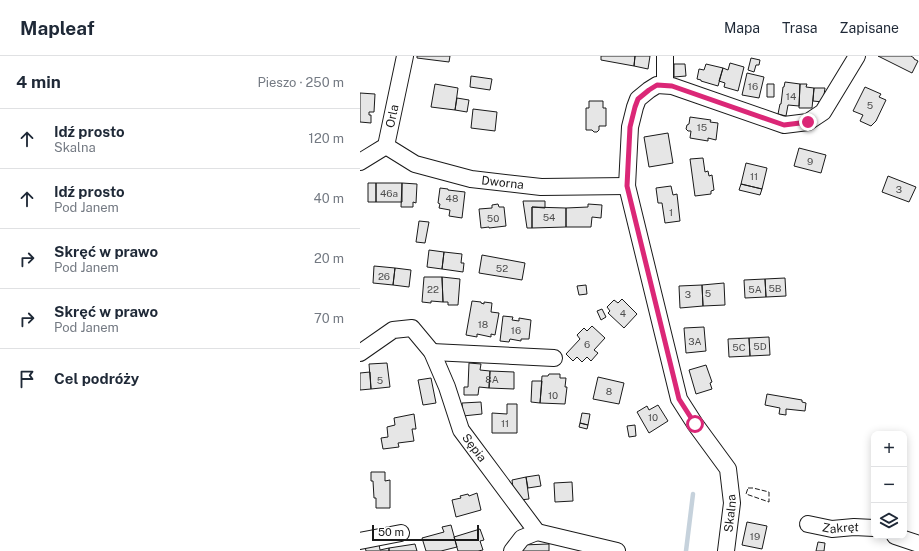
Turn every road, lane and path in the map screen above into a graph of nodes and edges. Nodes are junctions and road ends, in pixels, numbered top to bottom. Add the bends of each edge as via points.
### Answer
1 (405, 56) edge
2 (666, 56) edge
3 (857, 56) edge
4 (665, 85) junction
5 (386, 146) junction
6 (360, 162) edge
7 (627, 186) junction
8 (432, 352) junction
9 (360, 353) edge
10 (554, 358) dead end
11 (808, 524) dead end
12 (871, 528) edge
13 (537, 532) junction
14 (401, 533) dead end
15 (904, 539) edge
16 (360, 541) edge
17 (919, 544) edge
18 (512, 551) edge
19 (617, 551) edge
20 (726, 551) edge

1 - 5 street, Orla
2 - 4 street
3 - 4 street via 823,112 808,122 784,125
4 - 7 street, Skalna via 657,85 638,99 630,127
5 - 6 street
5 - 7 street, Dworna via 415,164 472,179 541,187
7 - 20 street, Skalna via 679,399 728,469 732,503
8 - 9 street, Sępia via 412,328 394,330
8 - 10 street
8 - 13 street, Sępia via 461,430
11 - 12 street, Zakręt via 832,529
13 - 18 street via 522,538
13 - 19 street
14 - 16 street
15 - 17 street

